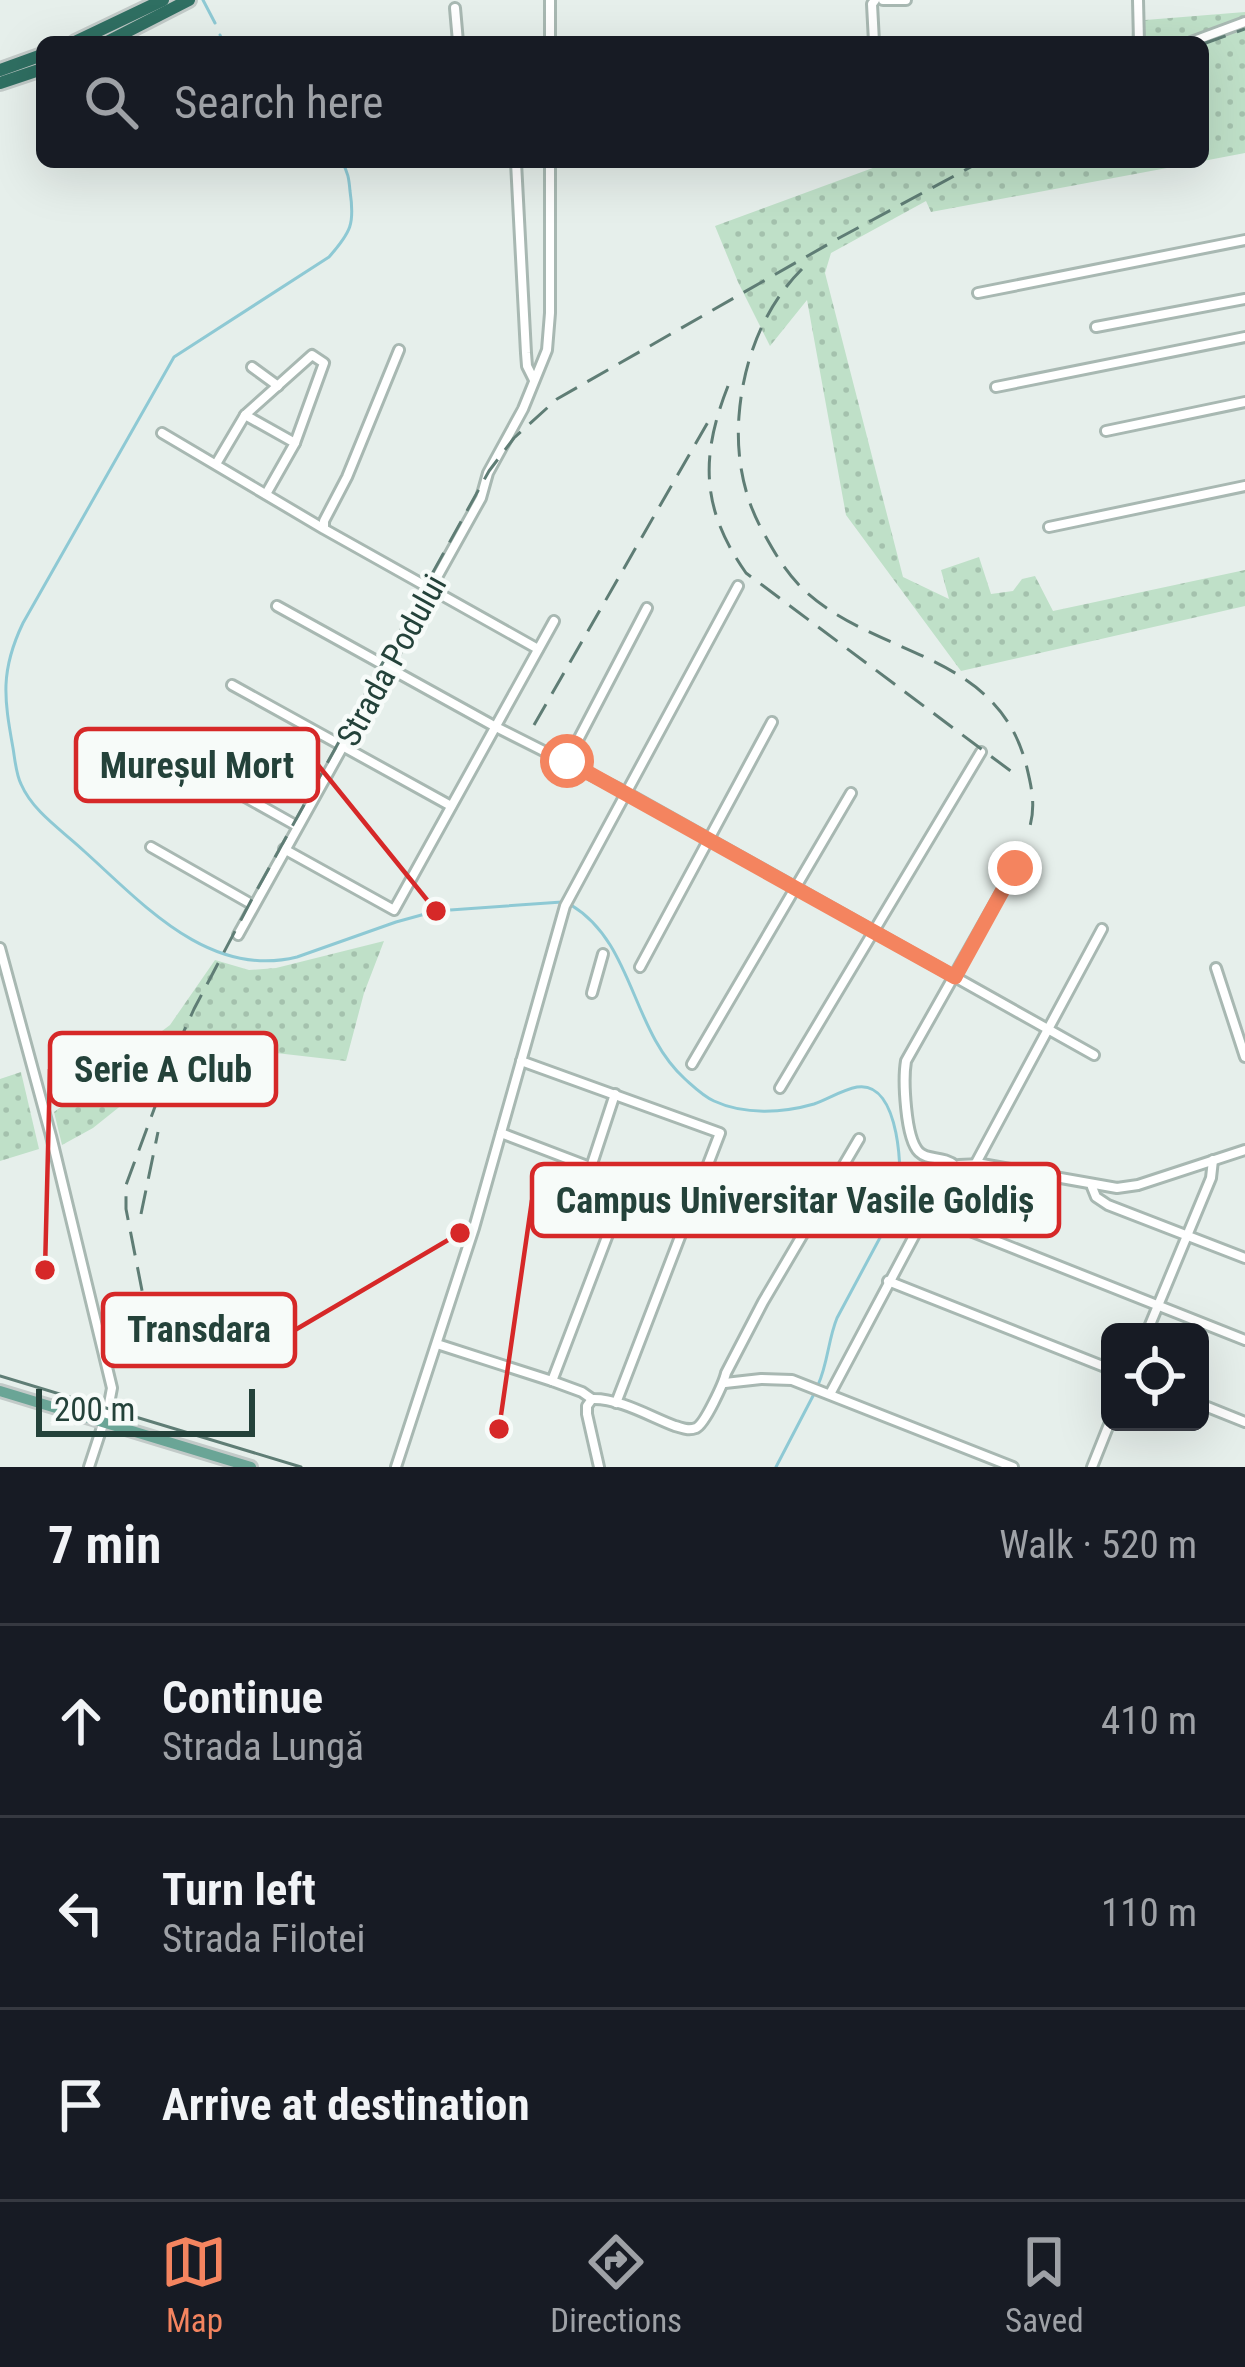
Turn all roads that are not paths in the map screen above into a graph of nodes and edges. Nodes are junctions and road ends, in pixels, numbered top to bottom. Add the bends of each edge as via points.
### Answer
1 (163, 0) edge
2 (550, 0) edge
3 (879, 0) edge
4 (906, 0) edge
5 (1138, 0) edge
6 (184, 3) edge
7 (455, 8) dead end
8 (1245, 22) edge
9 (88, 36) edge
10 (119, 36) edge
11 (457, 36) edge
12 (550, 36) edge
13 (874, 36) edge
14 (1139, 36) edge
15 (1207, 36) edge
16 (36, 58) edge
17 (0, 70) edge
18 (36, 71) edge
19 (0, 83) edge
20 (516, 168) edge
21 (550, 168) edge
22 (1245, 240) edge
23 (978, 293) dead end
24 (1245, 298) edge
25 (1096, 327) dead end
26 (1245, 337) edge
27 (399, 350) dead end
28 (252, 368) dead end
29 (535, 381) junction
30 (278, 386) junction
31 (996, 387) dead end
32 (1245, 402) edge
33 (245, 415) junction
34 (1106, 430) dead end
35 (162, 433) dead end
36 (295, 443) junction
37 (215, 464) junction
38 (1245, 486) edge
39 (266, 494) junction
40 (1049, 527) dead end
41 (324, 529) junction
42 (738, 586) dead end
43 (432, 587) junction
44 (277, 606) dead end
45 (647, 608) dead end
46 (554, 621) dead end
47 (538, 649) junction
48 (387, 666) junction
49 (232, 685) dead end
50 (772, 722) dead end
51 (494, 726) junction
52 (343, 746) junction
53 (981, 752) dead end
54 (567, 761) junction
55 (203, 773) dead end
56 (626, 792) junction
57 (851, 793) dead end
58 (451, 806) junction
59 (297, 826) junction
60 (708, 839) junction
61 (151, 847) dead end
62 (284, 849) junction
63 (1015, 868) dead end
64 (795, 887) junction
65 (253, 905) junction
66 (1102, 929) dead end
67 (874, 932) junction
68 (238, 935) dead end
69 (0, 948) edge
70 (603, 954) dead end
71 (640, 967) dead end
72 (1216, 968) dead end
73 (955, 977) junction
74 (592, 993) dead end
75 (1047, 1030) junction
76 (1094, 1055) dead end
77 (1245, 1057) edge
78 (521, 1061) junction
79 (692, 1064) dead end
80 (780, 1088) dead end
81 (616, 1094) junction
82 (501, 1132) junction
83 (859, 1139) dead end
84 (1245, 1150) edge
85 (1214, 1160) junction
86 (971, 1163) junction
87 (956, 1166) junction
88 (591, 1167) junction
89 (628, 1182) junction
90 (1092, 1186) junction
91 (692, 1206) junction
92 (925, 1213) junction
93 (1186, 1236) junction
94 (1245, 1258) edge
95 (888, 1281) junction
96 (1158, 1306) junction
97 (1151, 1323) edge
98 (1245, 1340) edge
99 (437, 1344) junction
100 (1101, 1365) edge
101 (552, 1381) junction
102 (725, 1383) junction
103 (0, 1391) edge
104 (830, 1394) junction
105 (592, 1399) junction
106 (616, 1403) junction
107 (1209, 1408) edge
108 (1245, 1422) edge
109 (104, 1423) junction
110 (1106, 1431) edge
111 (89, 1467) edge
112 (251, 1467) edge
113 (396, 1467) edge
114 (599, 1467) edge
115 (1013, 1467) edge
116 (1092, 1467) edge

1 - 9 highway
2 - 12 street
3 - 4 street
3 - 13 street via 872,4
5 - 14 street
6 - 10 highway
7 - 11 street
8 - 15 street
16 - 17 highway
18 - 19 highway
20 - 29 street via 527,366
21 - 29 street, Strada Podului via 550,336
22 - 23 street
24 - 25 street
26 - 31 street
27 - 41 street
28 - 30 street
29 - 43 street, Strada Podului
30 - 33 street
30 - 36 street via 312,355 324,362
32 - 34 street
33 - 36 street
33 - 37 street
35 - 37 street
36 - 39 street
37 - 39 street
38 - 40 street
39 - 41 street
41 - 43 street
42 - 56 street
43 - 47 street
43 - 48 street, Strada Podului
44 - 48 street
45 - 54 street
46 - 47 street
47 - 51 street
48 - 51 street
48 - 52 street, Strada Podului
49 - 52 street
50 - 60 street
51 - 54 street
51 - 58 street
52 - 58 street
52 - 59 street, Strada Podului
53 - 67 street
54 - 56 street
55 - 59 street
56 - 60 street
56 - 78 street via 565,906
57 - 64 street
58 - 62 street via 394,910
59 - 62 street, Strada Podului
60 - 64 street
60 - 71 street
61 - 65 street
62 - 65 street, Strada Podului
63 - 73 street
64 - 67 street
64 - 79 street
65 - 68 street, Strada Podului
66 - 75 street
67 - 73 street
67 - 80 street
69 - 109 street via 110,1377
70 - 74 street
72 - 77 street
73 - 75 street
73 - 87 street via 906,1061 905,1097 917,1150
75 - 76 street
75 - 86 street
78 - 81 street
78 - 82 street
81 - 88 street
81 - 91 street via 720,1133
82 - 88 street
82 - 99 street
83 - 102 street
84 - 85 street
85 - 90 street via 1127,1187
85 - 93 street
86 - 87 street
86 - 90 street
87 - 92 street
88 - 89 street
89 - 91 street
89 - 101 street
90 - 93 street via 1108,1205
91 - 106 street
92 - 95 street
92 - 96 street
93 - 94 street
93 - 96 street
95 - 100 street
95 - 104 street
96 - 97 street
96 - 98 street
99 - 101 street
99 - 113 street
101 - 105 street
102 - 104 street via 779,1378
102 - 106 street via 692,1429
103 - 109 main road
104 - 115 street
105 - 106 street
105 - 114 street via 587,1414
107 - 108 street
109 - 111 street
109 - 112 main road
110 - 116 street

